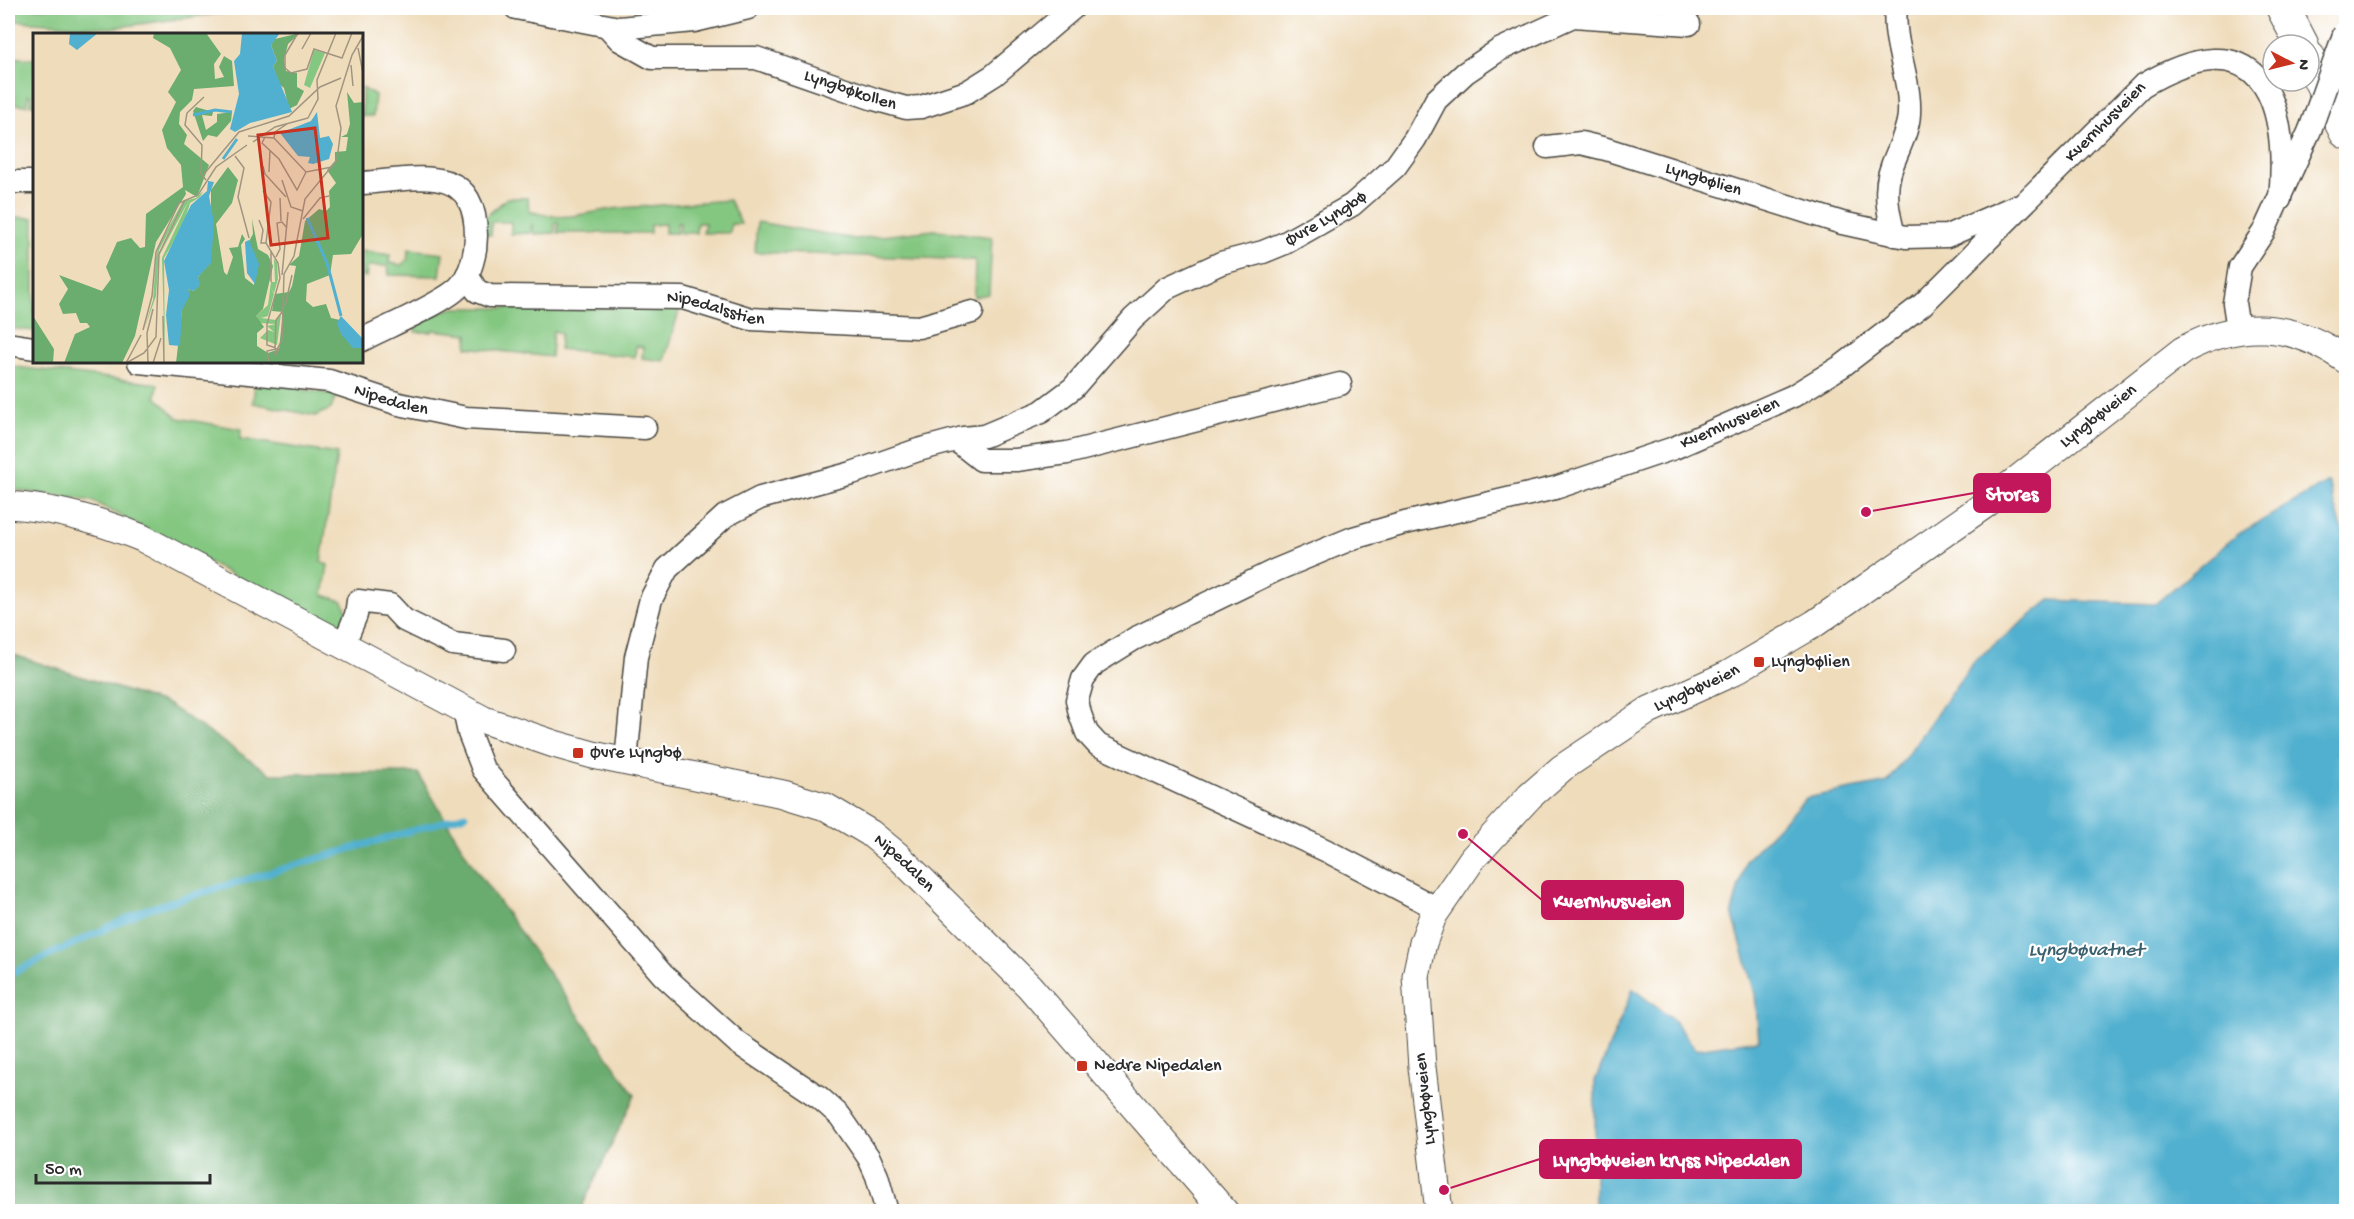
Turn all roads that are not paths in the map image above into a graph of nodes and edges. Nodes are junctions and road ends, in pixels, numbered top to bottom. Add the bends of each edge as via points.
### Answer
1 (516, 8) edge
2 (748, 8) edge
3 (1073, 8) edge
4 (1896, 8) edge
5 (2283, 8) edge
6 (1689, 24) dead end
7 (608, 27) junction
8 (2345, 28) edge
9 (2296, 33) edge
10 (2321, 82) edge
11 (2346, 132) edge
12 (1547, 147) dead end
13 (8, 182) edge
14 (33, 182) edge
15 (363, 183) edge
16 (2280, 199) junction
17 (2021, 204) junction
18 (1894, 235) junction
19 (467, 275) junction
20 (972, 312) dead end
21 (2238, 329) junction
22 (363, 338) edge
23 (8, 344) edge
24 (33, 348) edge
25 (2346, 360) edge
26 (147, 363) edge
27 (328, 363) edge
28 (309, 378) junction
29 (1340, 384) dead end
30 (645, 428) dead end
31 (957, 441) junction
32 (8, 505) edge
33 (343, 646) junction
34 (504, 650) dead end
35 (464, 710) junction
36 (626, 761) junction
37 (1438, 909) junction
38 (886, 1212) edge
39 (1225, 1212) edge
40 (1439, 1212) edge

1 - 7 street, Lyngbøkollen
2 - 7 street, Lyngbøkollen via 694,21
3 - 7 street, Lyngbøkollen via 994,75 967,92 906,108 756,58 652,58 620,40
4 - 18 street via 1909,116 1887,183
5 - 9 main road
6 - 31 street, Øvre Lyngbø via 1573,16 1499,50 1465,73 1436,100 1395,167 1352,205 1285,243 1221,263 1167,288 1058,401 1014,425
8 - 16 street, bridge via 2310,130
10 - 11 main road
12 - 18 street, Lyngbølien via 1581,143 1606,149 1842,223
13 - 14 street
15 - 19 street via 436,177 451,182 465,194 476,228 476,245
16 - 17 street, Kvernhusveien via 2283,144 2270,92 2255,73 2230,61 2199,62 2168,70 2142,86
16 - 21 street via 2240,267 2234,303
17 - 18 street, Lyngbølien via 1947,236 1928,239
17 - 37 street, Kvernhusveien via 1923,304 1842,366 1793,396 1674,448 1593,475 1405,523 1312,554 1118,648 1094,664 1083,680 1077,700 1080,714 1087,733 1098,745 1325,850
19 - 20 street, Nipedalsstien via 477,291 490,296 683,298 751,319 919,327
19 - 22 street via 459,288 446,297
21 - 25 street, Lyngbøveien via 2291,334 2311,340
21 - 37 street, Lyngbøveien via 2219,333 2183,350 1977,510 1814,624 1729,674 1649,710 1562,768 1530,796 1473,858
23 - 24 street
26 - 28 street, Nipedalen
27 - 28 street
28 - 30 street, Nipedalen via 466,418
29 - 31 street via 1067,453 981,460
31 - 36 street, Øvre Lyngbø via 746,503 688,547 661,578 642,627
32 - 33 street, Nipedalen via 59,511 142,538
33 - 34 street via 358,601 390,605 404,620 453,644
33 - 35 street, Nipedalen
35 - 36 street, Nipedalen via 554,744
35 - 38 street via 483,769 663,975 738,1043 840,1116 878,1176
36 - 39 street, Nipedalen via 783,794 825,807 870,833 1029,986
37 - 40 street, Lyngbøveien via 1423,943 1416,976

